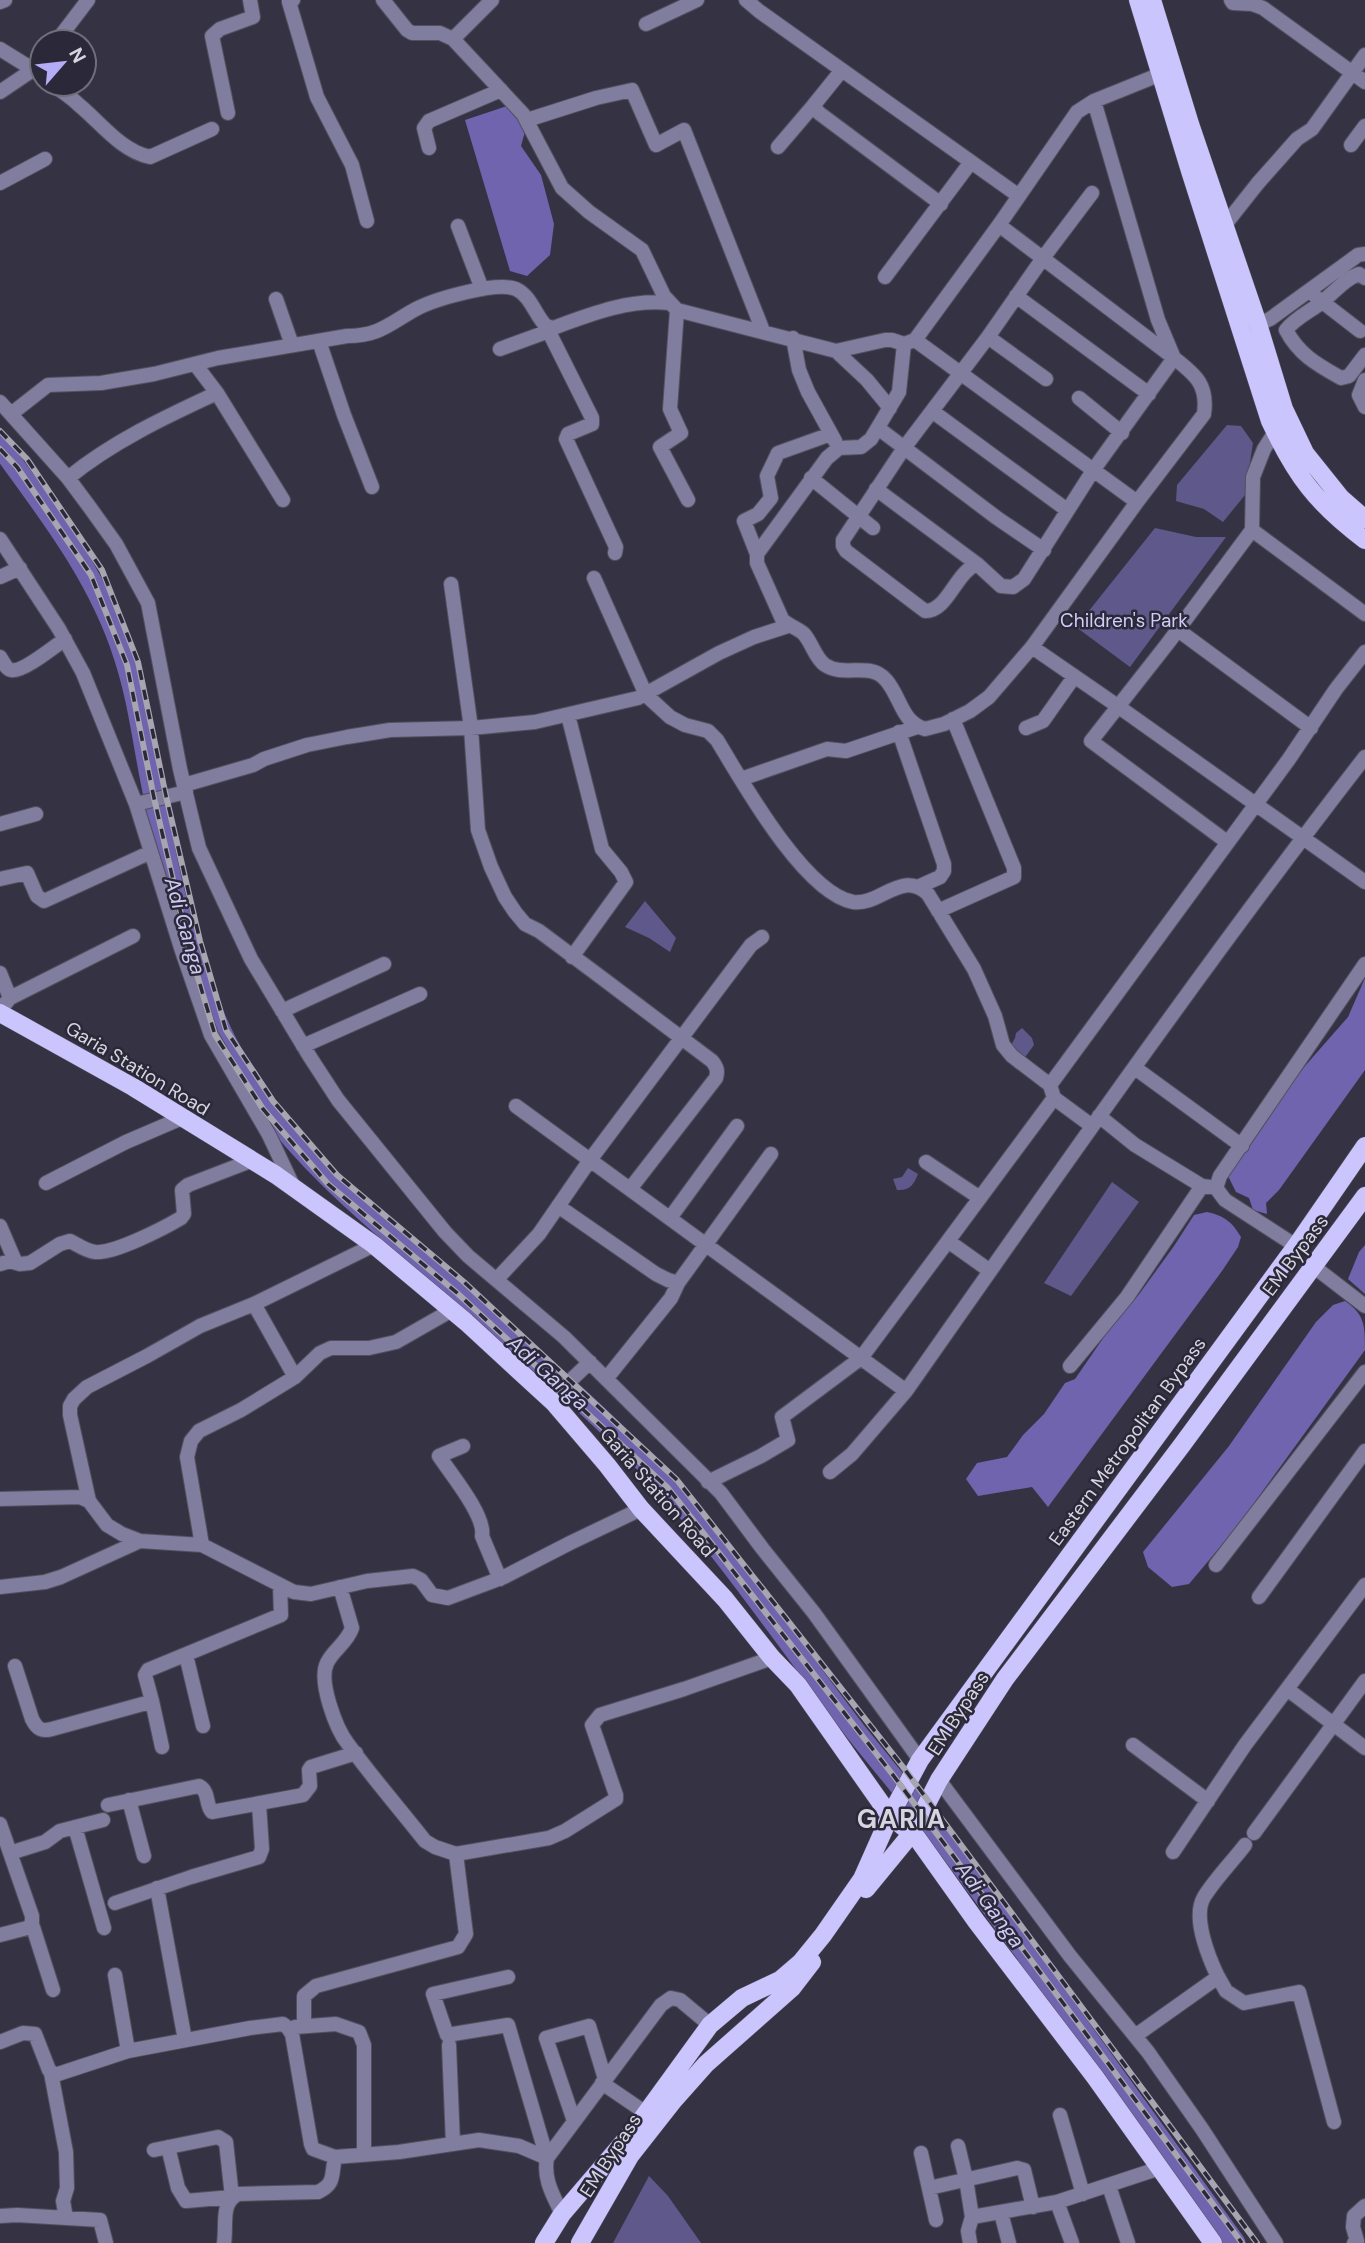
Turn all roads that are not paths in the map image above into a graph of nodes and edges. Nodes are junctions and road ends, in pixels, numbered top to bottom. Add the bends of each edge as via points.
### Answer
1 (5, 0) edge
2 (88, 0) edge
3 (250, 0) edge
4 (293, 0) edge
5 (383, 0) edge
6 (492, 0) edge
7 (697, 0) edge
8 (747, 0) edge
9 (1138, 0) edge
10 (1152, 0) edge
11 (1231, 0) edge
12 (0, 2) edge
13 (646, 24) dead end
14 (67, 28) edge
15 (453, 39) junction
16 (0, 49) edge
17 (1365, 55) edge
18 (28, 63) edge
19 (842, 70) junction
20 (28, 75) edge
21 (1161, 75) junction
22 (1359, 78) edge
23 (501, 90) junction
24 (0, 92) edge
25 (69, 98) edge
26 (1094, 102) junction
27 (813, 106) junction
28 (228, 113) dead end
29 (527, 120) junction
30 (1365, 126) edge
31 (212, 129) dead end
32 (1351, 145) dead end
33 (778, 147) dead end
34 (429, 148) dead end
35 (45, 159) dead end
36 (971, 162) junction
37 (1197, 169) junction
38 (0, 183) edge
39 (1092, 193) dead end
40 (1019, 196) junction
41 (941, 204) junction
42 (367, 221) dead end
43 (999, 225) junction
44 (458, 226) dead end
45 (1224, 226) junction
46 (1363, 252) edge
47 (1043, 258) junction
48 (885, 277) dead end
49 (1365, 278) edge
50 (482, 289) junction
51 (1310, 292) junction
52 (1016, 296) junction
53 (276, 299) dead end
54 (1322, 302) junction
55 (673, 306) junction
56 (1258, 324) junction
57 (548, 329) junction
58 (763, 331) junction
59 (1241, 331) junction
60 (1360, 331) dead end
61 (988, 337) junction
62 (793, 338) junction
63 (318, 341) junction
64 (910, 342) junction
65 (292, 345) junction
66 (499, 349) dead end
67 (836, 351) junction
68 (1365, 355) edge
69 (1174, 358) junction
70 (195, 365) junction
71 (960, 374) junction
72 (1046, 379) dead end
73 (1365, 380) edge
74 (217, 393) junction
75 (1149, 394) junction
76 (1079, 398) dead end
77 (0, 402) edge
78 (1365, 407) edge
79 (890, 408) junction
80 (932, 411) junction
81 (11, 414) junction
82 (878, 428) junction
83 (1275, 432) junction
84 (1122, 433) junction
85 (831, 434) junction
86 (839, 448) junction
87 (904, 448) junction
88 (1094, 469) junction
89 (68, 478) junction
90 (811, 478) junction
91 (372, 487) dead end
92 (876, 489) junction
93 (283, 500) dead end
94 (688, 500) dead end
95 (1137, 502) junction
96 (1067, 510) junction
97 (859, 517) junction
98 (1365, 519) edge
99 (873, 528) dead end
100 (1252, 530) junction
101 (0, 538) edge
102 (1365, 540) edge
103 (1044, 550) junction
104 (615, 553) dead end
105 (757, 554) junction
106 (976, 564) junction
107 (20, 568) junction
108 (0, 577) edge
109 (594, 578) dead end
110 (450, 584) dead end
111 (1365, 614) edge
112 (788, 626) junction
113 (1178, 630) junction
114 (65, 639) junction
115 (1032, 647) junction
116 (1365, 652) edge
117 (0, 657) edge
118 (1074, 677) junction
119 (646, 695) junction
120 (1119, 706) junction
121 (568, 715) junction
122 (954, 719) junction
123 (917, 727) junction
124 (471, 728) junction
125 (1026, 728) dead end
126 (1311, 728) junction
127 (899, 732) junction
128 (1365, 757) edge
129 (741, 779) junction
130 (185, 789) junction
131 (1256, 803) junction
132 (136, 804) junction
133 (36, 814) dead end
134 (0, 824) edge
135 (1303, 837) junction
136 (1227, 842) junction
137 (151, 852) junction
138 (0, 879) edge
139 (1365, 882) edge
140 (920, 886) junction
141 (938, 911) junction
142 (133, 936) dead end
143 (762, 937) dead end
144 (572, 957) junction
145 (384, 964) dead end
146 (1365, 964) edge
147 (0, 973) edge
148 (420, 994) dead end
149 (10, 998) junction
150 (282, 1011) junction
151 (0, 1012) edge
152 (681, 1038) junction
153 (303, 1046) junction
154 (1135, 1068) junction
155 (1052, 1092) junction
156 (516, 1106) dead end
157 (182, 1118) junction
158 (1096, 1121) junction
159 (737, 1126) dead end
160 (1242, 1146) junction
161 (1365, 1146) edge
162 (771, 1154) dead end
163 (253, 1160) junction
164 (590, 1160) junction
165 (926, 1162) dead end
166 (46, 1183) dead end
167 (1209, 1187) junction
168 (294, 1189) junction
169 (630, 1189) junction
170 (1365, 1196) edge
171 (980, 1198) junction
172 (558, 1206) junction
173 (670, 1218) junction
174 (0, 1226) edge
175 (948, 1241) junction
176 (706, 1244) junction
177 (374, 1245) junction
178 (1296, 1246) junction
179 (7, 1262) edge
180 (1313, 1266) junction
181 (990, 1271) junction
182 (497, 1279) junction
183 (678, 1283) junction
184 (254, 1304) junction
185 (1365, 1306) edge
186 (452, 1310) junction
187 (861, 1358) junction
188 (590, 1362) junction
189 (1070, 1366) dead end
190 (1365, 1372) edge
191 (295, 1377) junction
192 (606, 1379) junction
193 (906, 1391) junction
194 (550, 1400) junction
195 (463, 1446) dead end
196 (1365, 1451) edge
197 (831, 1472) dead end
198 (708, 1482) junction
199 (0, 1499) edge
200 (89, 1501) junction
201 (641, 1509) junction
202 (140, 1541) junction
203 (202, 1545) junction
204 (1216, 1565) dead end
205 (500, 1579) junction
206 (280, 1585) junction
207 (1365, 1585) edge
208 (0, 1587) edge
209 (340, 1587) junction
210 (1259, 1597) dead end
211 (186, 1655) junction
212 (772, 1658) junction
213 (15, 1666) dead end
214 (1365, 1681) edge
215 (1287, 1689) junction
216 (152, 1701) junction
217 (1332, 1724) junction
218 (204, 1726) dead end
219 (1133, 1745) dead end
220 (162, 1747) dead end
221 (1365, 1748) edge
222 (356, 1752) junction
223 (918, 1764) junction
224 (936, 1785) junction
225 (130, 1800) junction
226 (1208, 1801) junction
227 (108, 1804) dead end
228 (259, 1804) junction
229 (890, 1816) junction
230 (103, 1820) dead end
231 (0, 1824) edge
232 (75, 1827) junction
233 (914, 1828) junction
234 (1173, 1852) dead end
235 (10, 1853) junction
236 (456, 1854) junction
237 (144, 1856) dead end
238 (157, 1888) junction
239 (115, 1903) dead end
240 (32, 1924) junction
241 (104, 1928) dead end
242 (0, 1935) edge
243 (115, 1975) dead end
244 (1217, 1975) junction
245 (508, 1977) dead end
246 (53, 1990) dead end
247 (710, 2025) junction
248 (296, 2027) junction
249 (1135, 2036) junction
250 (185, 2040) junction
251 (0, 2042) edge
252 (449, 2045) dead end
253 (128, 2051) junction
254 (51, 2073) junction
255 (604, 2081) junction
256 (646, 2113) junction
257 (1060, 2115) dead end
258 (574, 2121) junction
259 (1334, 2122) dead end
260 (638, 2135) junction
261 (453, 2144) junction
262 (958, 2146) dead end
263 (921, 2152) dead end
264 (364, 2153) junction
265 (335, 2157) junction
266 (547, 2158) junction
267 (1160, 2168) junction
268 (966, 2179) junction
269 (1109, 2186) junction
270 (929, 2188) junction
271 (1083, 2194) junction
272 (232, 2197) junction
273 (1057, 2202) junction
274 (1365, 2206) edge
275 (1032, 2207) junction
276 (1001, 2213) junction
277 (562, 2214) junction
278 (0, 2216) edge
279 (972, 2217) junction
280 (66, 2218) junction
281 (936, 2220) dead end
282 (106, 2243) edge
283 (224, 2243) edge
284 (544, 2243) edge
285 (580, 2243) edge
286 (970, 2243) edge
287 (1009, 2243) edge
288 (1072, 2243) edge
289 (1128, 2243) edge
290 (1213, 2243) edge
291 (1276, 2243) edge
292 (1354, 2243) edge

1 - 12 street
2 - 14 street
3 - 28 street via 253,17 212,36
4 - 42 street via 289,2 317,97 352,165
5 - 15 street via 412,33 440,33
6 - 15 street
7 - 13 street
8 - 19 street
9 - 21 main road
10 - 37 main road
11 - 22 street via 1263,8
15 - 23 street
16 - 18 street
17 - 22 street
19 - 27 street
19 - 36 street
20 - 24 street
21 - 26 street
21 - 37 main road
22 - 45 street via 1297,139
23 - 29 street
23 - 34 street via 429,121 424,128
25 - 31 street via 140,155 150,157
26 - 40 street via 1077,112
26 - 69 street via 1158,320
27 - 33 street
27 - 41 street
29 - 55 street via 562,188 642,250
29 - 58 street via 632,90 656,145 684,130
30 - 32 street
35 - 38 street
36 - 40 street
36 - 41 street
37 - 45 main road
37 - 59 main road
39 - 47 street
40 - 43 street
41 - 48 street
43 - 47 street
43 - 64 street
44 - 50 street
45 - 56 main road
46 - 51 street
47 - 52 street
47 - 69 street
49 - 54 street via 1359,274 1349,277
50 - 57 street via 515,289
50 - 63 street via 417,308 392,326 363,336
51 - 54 street
51 - 56 street
52 - 61 street
52 - 75 street
53 - 65 street
54 - 60 street
54 - 68 street via 1290,324 1286,330 1293,343 1309,360 1341,378 1349,376
55 - 57 street via 655,302 620,305
55 - 58 street
55 - 94 street via 670,409 681,433 660,447
56 - 59 street
56 - 98 main road via 1284,409 1305,453 1340,498
57 - 66 street
57 - 104 street via 592,418 592,424 566,439
58 - 62 street
59 - 83 main road
61 - 71 street
61 - 72 street
62 - 67 street
62 - 85 street via 804,381
63 - 65 street
63 - 91 street
64 - 67 street via 885,340
64 - 71 street
64 - 79 street via 899,392
65 - 70 street
67 - 79 street
69 - 75 street
69 - 95 street via 1195,374 1206,400 1204,414
70 - 74 street
70 - 81 street via 102,383 48,385
71 - 80 street
71 - 88 street
73 - 78 street via 1359,395
74 - 89 street via 147,426
74 - 93 street
75 - 84 street
76 - 84 street
77 - 81 street
79 - 82 street
80 - 87 street
80 - 96 street
81 - 89 street
82 - 86 street via 862,447
82 - 87 street
83 - 100 street via 1253,477
83 - 102 main road via 1298,475 1318,500
84 - 88 street
85 - 86 street
85 - 105 street via 778,453 766,476 771,498 758,514 744,521
86 - 90 street
87 - 92 street
87 - 103 street
88 - 95 street
88 - 96 street
89 - 130 street via 116,544 148,603
90 - 97 street
90 - 105 street
92 - 97 street
92 - 106 street
95 - 115 street
96 - 103 street
97 - 99 street
97 - 106 street via 842,546 925,611 939,607 965,571
100 - 111 street
100 - 113 street
101 - 107 street
103 - 106 street via 1013,587 1002,586
105 - 112 street via 761,575
107 - 108 street
107 - 114 street
109 - 119 street
110 - 124 street
112 - 119 street via 719,653
112 - 123 street via 805,635 824,664 847,672 866,670 886,680
113 - 120 street
113 - 126 street
114 - 117 street via 22,668 8,669
114 - 132 street
115 - 118 street
115 - 122 street via 989,696
116 - 126 street
118 - 120 street
118 - 125 street via 1044,721
119 - 121 street
119 - 129 street via 670,717 708,731
120 - 131 street
120 - 136 street via 1091,741
121 - 124 street
121 - 144 street via 602,849 626,882
122 - 123 street via 925,729
122 - 141 street via 1014,877
123 - 127 street
124 - 130 street via 390,730 334,739
124 - 144 street via 478,830 491,867 525,924
126 - 131 street
127 - 129 street via 846,751 827,749
127 - 140 street via 944,864 940,877
128 - 135 street
129 - 140 street via 797,860 830,890 853,902 899,887
130 - 132 street
130 - 150 street via 200,848 240,939
131 - 135 street
131 - 136 street
132 - 137 street
133 - 134 street
135 - 139 street
135 - 154 street
136 - 155 street
137 - 138 street via 44,901 27,873
137 - 168 street via 211,1035
140 - 141 street
141 - 155 street via 979,979 1003,1045
142 - 149 street
143 - 152 street via 751,945
144 - 152 street
145 - 150 street
146 - 160 street
147 - 149 street
148 - 153 street
149 - 151 street
150 - 153 street
151 - 157 main road, Garia Station Road
152 - 164 street
152 - 169 street via 712,1061 716,1078
153 - 182 street via 338,1100 410,1191 461,1248
154 - 158 street
154 - 160 street
155 - 158 street
155 - 171 street
156 - 164 street
157 - 163 main road, Garia Station Road
157 - 166 street
158 - 167 street
158 - 181 street
159 - 173 street
160 - 167 street
161 - 178 main road, Eastern Metropolitan Bypass
162 - 176 street
163 - 168 main road, Garia Station Road
163 - 179 street via 188,1185 182,1190 181,1218 138,1240 102,1252 70,1241 30,1263
164 - 169 street
164 - 172 street
165 - 171 street
167 - 178 street
167 - 189 street
168 - 177 main road, Garia Station Road
169 - 173 street
170 - 180 main road, EM Bypass
171 - 175 street
172 - 182 street
172 - 183 street via 656,1274
173 - 176 street
174 - 179 street
175 - 181 street
175 - 187 street
176 - 183 street
176 - 187 street
177 - 184 street
177 - 186 main road, Garia Station Road
178 - 223 main road, Eastern Metropolitan Bypass
180 - 185 street
180 - 224 main road, EM Bypass via 1005,1679
181 - 193 street
182 - 188 street
183 - 192 street
184 - 191 street
184 - 200 street via 200,1326 87,1387 74,1399 70,1415
186 - 191 street via 396,1342 331,1348
186 - 194 main road, Garia Station Road
187 - 193 street
187 - 198 street via 782,1417 789,1437 786,1442
188 - 192 street
188 - 194 street
190 - 204 street
191 - 203 street via 199,1431 191,1441 187,1457
192 - 198 street
193 - 197 street
194 - 201 main road, Garia Station Road
195 - 205 street via 439,1456 484,1530 482,1536
196 - 210 street
198 - 223 street via 814,1613
199 - 200 street via 80,1497
200 - 202 street via 107,1525
201 - 205 street
201 - 212 main road, Garia Station Road
202 - 203 street
202 - 208 street via 61,1577
203 - 206 street
205 - 209 street via 448,1598 432,1595 414,1576
206 - 209 street via 311,1594
206 - 211 street via 281,1615
207 - 215 street
209 - 222 street via 352,1628 327,1662 326,1685 342,1734
211 - 216 street via 147,1672
211 - 218 street
212 - 229 main road, Garia Station Road via 798,1685
212 - 236 street via 600,1715 592,1725 615,1799 549,1838
213 - 216 street via 32,1719 42,1730
214 - 217 street
215 - 217 street
215 - 226 street
216 - 220 street
217 - 221 street
217 - 244 street via 1202,1900 1206,1953
219 - 226 street
222 - 228 street via 311,1766 310,1786 303,1795
222 - 236 street via 425,1841
223 - 229 main road, EM Bypass
224 - 233 main road, EM Bypass
224 - 249 street
225 - 227 street
225 - 228 street via 199,1786 212,1812
225 - 237 street
226 - 234 street
228 - 238 street via 259,1857
229 - 233 main road, Garia Station Road
229 - 247 main road via 862,1879 801,1962 780,1980 742,1998
230 - 232 street
231 - 235 street
232 - 235 street
232 - 241 street
233 - 260 main road, EM Bypass via 792,1988 706,2064
233 - 267 main road, Garia Station Road via 976,1921
235 - 240 street
236 - 248 street via 466,1934 458,1947 316,1986 304,1996
238 - 239 street
238 - 250 street
240 - 242 street
240 - 246 street
243 - 253 street
244 - 249 street
244 - 259 street via 1226,1991 1244,2003 1298,1992
245 - 266 street via 433,1994 447,2035 508,2025
247 - 255 street via 671,1998
247 - 256 main road
248 - 250 street via 279,2024
248 - 264 street via 336,2024 359,2032
248 - 265 street via 292,2035 311,2144
249 - 291 street via 1181,2097
250 - 253 street
251 - 254 street via 23,2033 35,2034
252 - 261 street
253 - 254 street via 58,2075
254 - 280 street via 66,2152
255 - 256 street
255 - 258 street
255 - 258 street via 589,2026 546,2038
256 - 260 main road
257 - 271 street
258 - 266 street
260 - 277 main road
260 - 285 main road, EM Bypass
261 - 264 street
261 - 266 street via 480,2140 519,2146
262 - 268 street
263 - 270 street
264 - 265 street
265 - 272 street via 326,2189
266 - 277 street via 547,2183
267 - 269 street
267 - 290 main road, Garia Station Road
268 - 270 street
268 - 275 street via 1024,2170
268 - 279 street
269 - 271 street
269 - 289 street
270 - 281 street
271 - 273 street
272 - 272 street via 226,2142 218,2137 161,2149 186,2201
272 - 283 street via 227,2202
273 - 275 street
273 - 288 street
274 - 292 street via 1354,2216
275 - 276 street
276 - 279 street
276 - 287 street
277 - 284 main road
278 - 280 street
279 - 286 street
280 - 282 street via 100,2220

